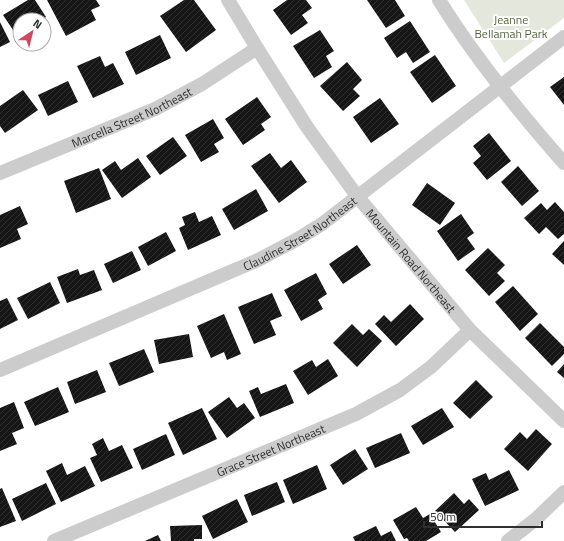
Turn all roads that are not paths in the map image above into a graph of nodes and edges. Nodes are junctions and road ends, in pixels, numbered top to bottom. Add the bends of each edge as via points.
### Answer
1 (228, 0) edge
2 (439, 0) edge
3 (564, 36) edge
4 (257, 48) junction
5 (500, 86) junction
6 (564, 163) edge
7 (0, 173) edge
8 (357, 196) junction
9 (470, 330) junction
10 (0, 370) edge
11 (564, 421) edge
12 (564, 492) edge
13 (54, 541) edge
14 (508, 541) edge

1 - 4 street, Mountain Road Northeast
2 - 5 street
3 - 5 street, Claudine Street Northeast
4 - 7 street, Marcella Street Northeast via 202,84 155,110
4 - 8 street, Mountain Road Northeast via 307,127
5 - 6 street
5 - 8 street, Claudine Street Northeast
8 - 9 street, Mountain Road Northeast
8 - 10 street, Claudine Street Northeast via 322,224 256,261
9 - 11 street, Mountain Road Northeast
9 - 13 street, Grace Street Northeast via 431,367 400,390 356,414
12 - 14 street

